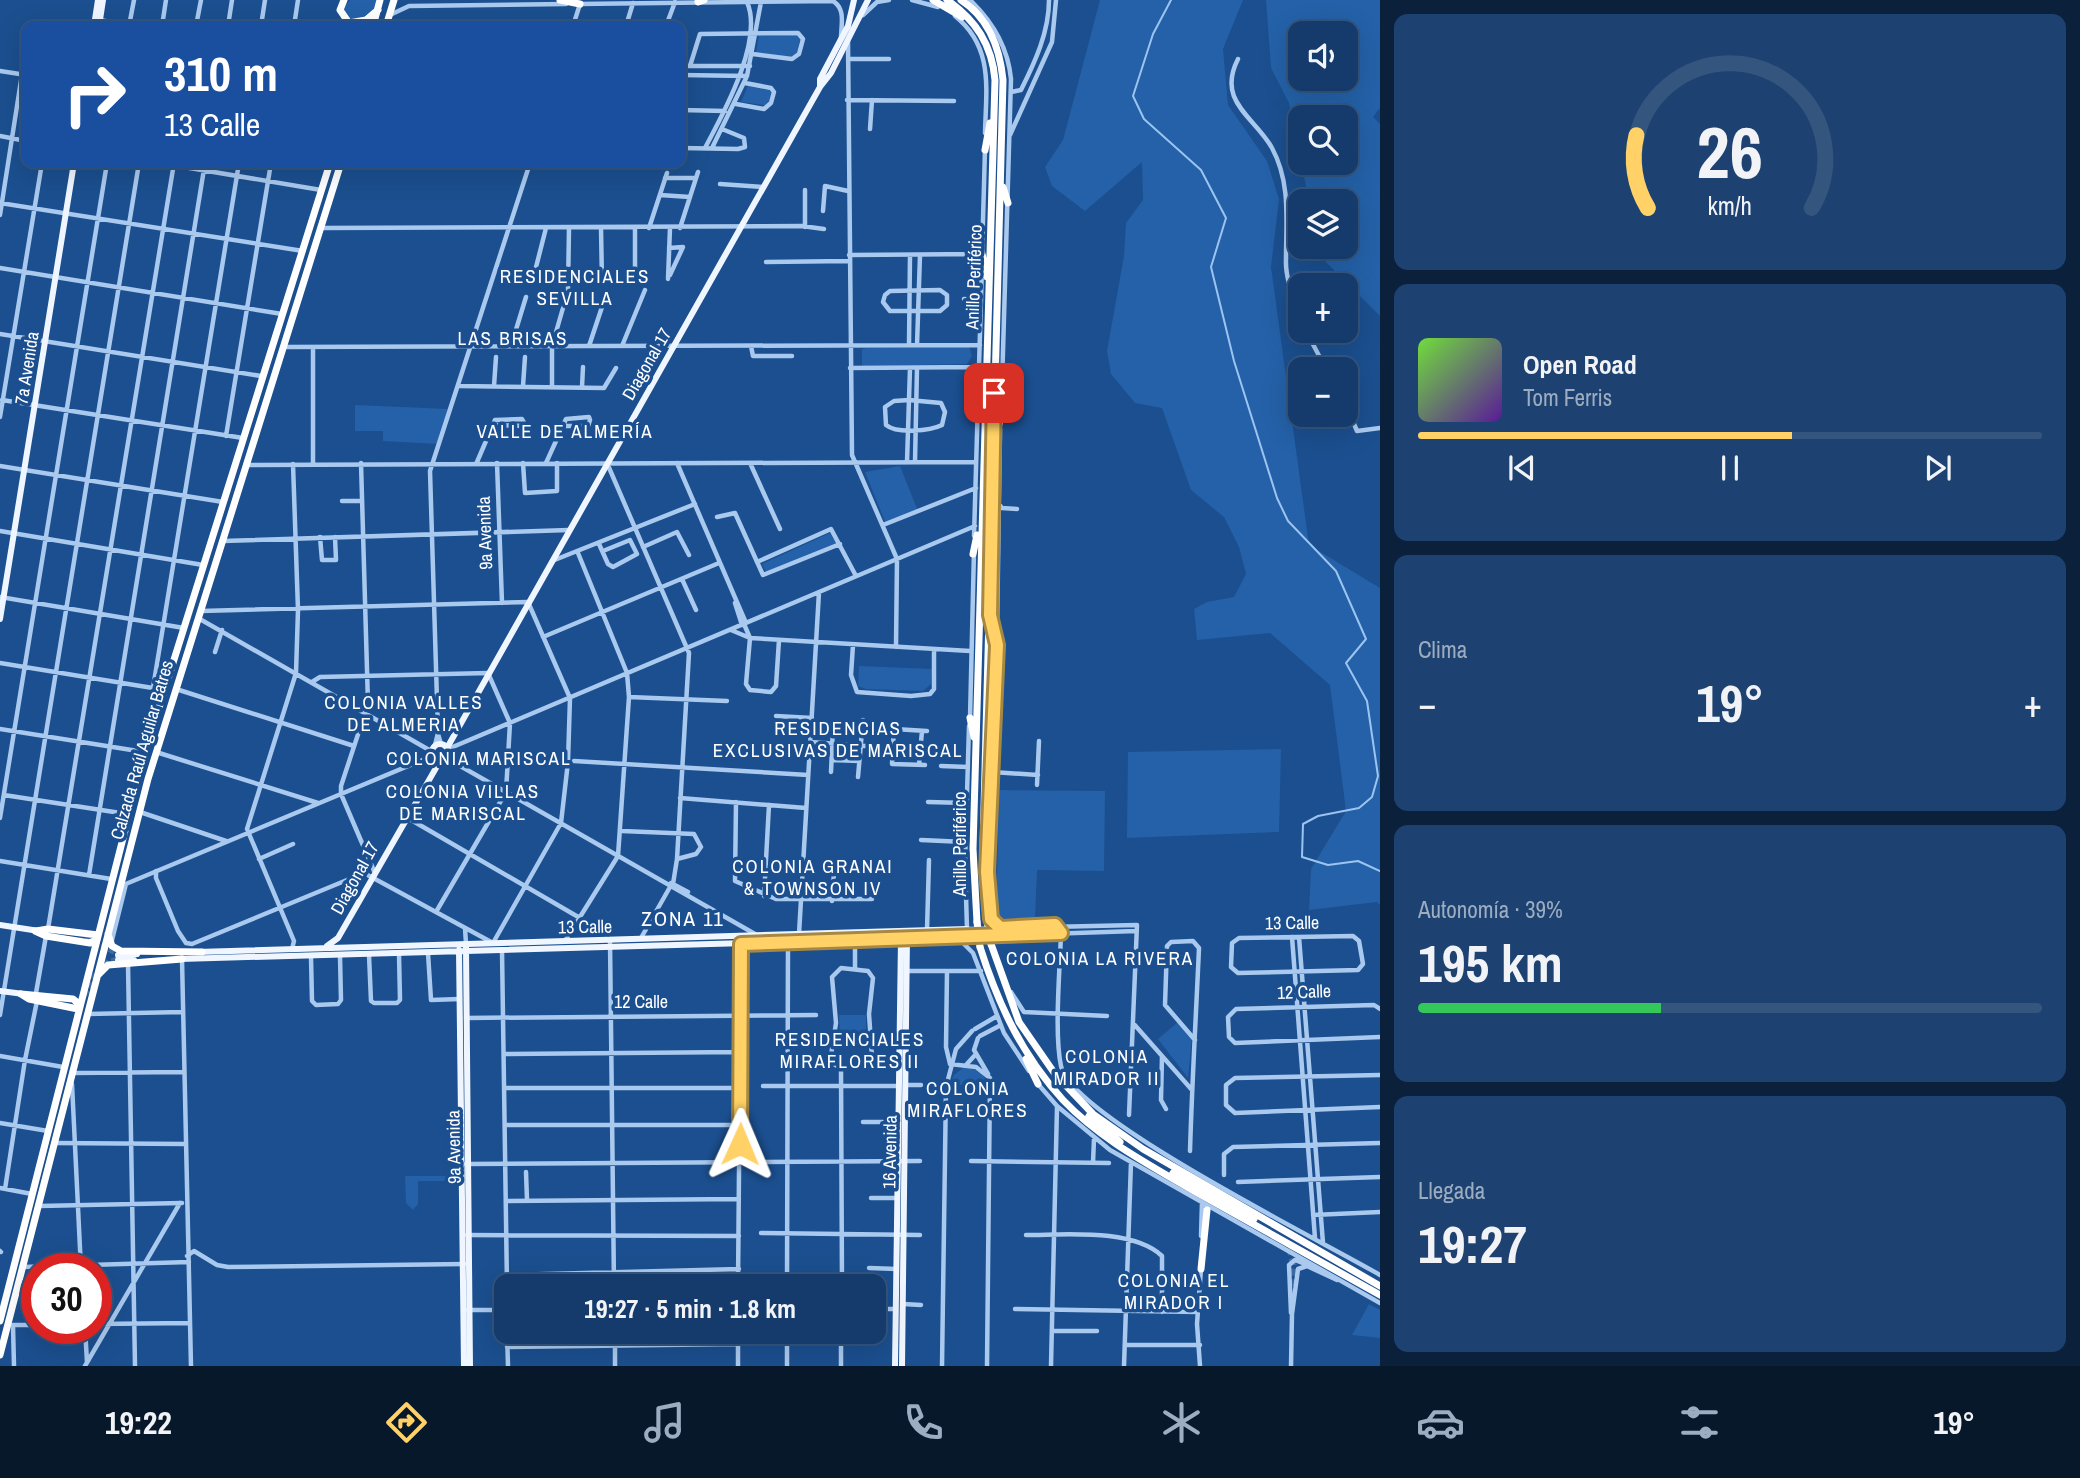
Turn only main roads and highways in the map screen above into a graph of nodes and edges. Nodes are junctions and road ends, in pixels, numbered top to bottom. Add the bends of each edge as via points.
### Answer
1 (101, 0) edge
2 (344, 0) edge
3 (380, 0) edge
4 (394, 0) edge
5 (561, 0) edge
6 (933, 0) edge
7 (947, 0) edge
8 (961, 0) edge
9 (868, 1) edge
10 (580, 4) road end
11 (854, 4) edge
12 (378, 10) junction
13 (98, 21) edge
14 (348, 21) edge
15 (360, 21) edge
16 (375, 21) edge
17 (387, 21) edge
18 (984, 37) junction
19 (844, 42) junction
20 (820, 87) junction
21 (995, 98) junction
22 (985, 150) road end
23 (73, 168) edge
24 (329, 168) edge
25 (339, 168) edge
26 (1000, 172) junction
27 (1008, 203) road end
28 (982, 254) road end
29 (990, 287) junction
30 (1001, 418) road end
31 (992, 448) junction
32 (981, 518) junction
33 (974, 554) road end
34 (2, 597) edge
35 (990, 615) junction
36 (0, 619) edge
37 (997, 645) road end
38 (970, 718) road end
39 (457, 728) junction
40 (453, 737) junction
41 (462, 743) road end
42 (976, 748) junction
43 (440, 751) junction
44 (992, 769) road end
45 (986, 796) junction
46 (0, 925) edge
47 (967, 929) road end
48 (35, 931) junction
49 (891, 931) junction
50 (108, 934) junction
51 (97, 937) junction
52 (957, 937) road end
53 (85, 939) tunnel mouth
54 (904, 939) junction
55 (610, 944) junction
56 (318, 948) junction
57 (463, 948) junction
58 (202, 952) junction
59 (182, 959) junction
60 (97, 975) junction
61 (2, 991) edge
62 (21, 994) junction
63 (76, 1005) junction
64 (1016, 1036) junction
65 (1038, 1084) road end
66 (902, 1086) junction
67 (1077, 1099) junction
68 (464, 1141) junction
69 (901, 1161) junction
70 (1194, 1171) road end
71 (1217, 1189) junction
72 (1207, 1210) dead end
73 (1237, 1215) junction
74 (1246, 1226) road end
75 (900, 1235) junction
76 (1201, 1269) road end
77 (1380, 1287) edge
78 (1380, 1295) edge
79 (467, 1310) junction
80 (4, 1321) edge
81 (0, 1355) edge
82 (464, 1366) edge
83 (470, 1366) edge
84 (895, 1366) edge
85 (902, 1366) edge

1 - 13 main road
2 - 14 highway via 340,10
3 - 12 highway
4 - 17 highway
5 - 10 highway
6 - 18 highway via 960,15
7 - 18 highway, Anillo Periférico
8 - 26 highway, Anillo Periférico via 990,32 1001,65
9 - 19 main road, Diagonal 17
11 - 19 main road, Diagonal 17
12 - 15 highway
12 - 16 highway
18 - 21 highway, Anillo Periférico via 993,63
19 - 20 main road, Diagonal 17
19 - 20 main road, Diagonal 17 via 820,79
20 - 39 main road, Diagonal 17
21 - 22 highway
21 - 29 highway, Anillo Periférico
23 - 34 main road, 7a Avenida
24 - 51 highway, Calzada Raúl Aguilar Batres via 145,752
25 - 50 highway, Calzada Raúl Aguilar Batres via 175,688
26 - 27 highway
26 - 31 highway, Anillo Periférico
28 - 29 highway
29 - 32 highway, Anillo Periférico
30 - 31 highway
31 - 35 highway, Anillo Periférico
32 - 33 highway
32 - 42 highway, Anillo Periférico
34 - 36 main road, 7a Avenida
35 - 37 highway
35 - 45 highway, Anillo Periférico
38 - 42 highway
39 - 40 main road, Diagonal 17
39 - 43 main road, Diagonal 17
40 - 41 main road
40 - 43 main road, Diagonal 17
42 - 64 highway, Anillo Periférico, bridge via 976,922 999,1002
43 - 56 main road, Diagonal 17 via 338,938
44 - 45 highway
45 - 67 highway, Anillo Periférico, bridge via 983,871 990,944 1019,1021
46 - 48 main road
47 - 49 main road, 13 Calle
48 - 51 highway via 90,943
48 - 53 main road
49 - 54 main road via 903,934
49 - 55 main road, 13 Calle via 641,939
50 - 58 highway via 111,944 121,951 189,947
50 - 60 highway, Calzada Raúl Aguilar Batres
51 - 63 highway, Calzada Raúl Aguilar Batres
52 - 54 main road, 13 Calle
54 - 55 main road, 13 Calle
54 - 66 main road, 16 Avenida
54 - 66 main road, 16 Avenida
55 - 57 main road, 13 Calle
55 - 57 main road, 13 Calle via 565,941
56 - 57 main road, 13 Calle
56 - 58 main road, 13 Calle
57 - 59 main road, 13 Calle via 428,953
57 - 68 main road, 9a Avenida
57 - 68 main road, 9a Avenida via 467,1018
58 - 59 main road, 13 Calle via 118,957
59 - 60 highway via 108,965
60 - 80 highway, Calzada Raúl Aguilar Batres via 23,1267
61 - 62 main road
62 - 63 main road
62 - 63 highway via 72,999
63 - 80 highway, Calzada Raúl Aguilar Batres
64 - 65 highway
64 - 73 highway, Anillo Periférico via 1047,1080 1095,1129
66 - 69 main road, 16 Avenida
66 - 69 main road, 16 Avenida via 898,1122
67 - 71 highway, Anillo Periférico via 1121,1135
67 - 77 highway via 1084,1111 1123,1144 1284,1238
68 - 79 main road, 9a Avenida
69 - 75 main road, 16 Avenida
69 - 75 main road, 16 Avenida
70 - 71 highway
71 - 77 highway, Anillo Periférico
72 - 76 highway
73 - 74 highway
73 - 78 highway, Anillo Periférico
75 - 84 main road, 16 Avenida
75 - 85 main road, 16 Avenida
79 - 82 main road, 9a Avenida
79 - 83 main road, 9a Avenida
80 - 81 highway, Calzada Raúl Aguilar Batres

